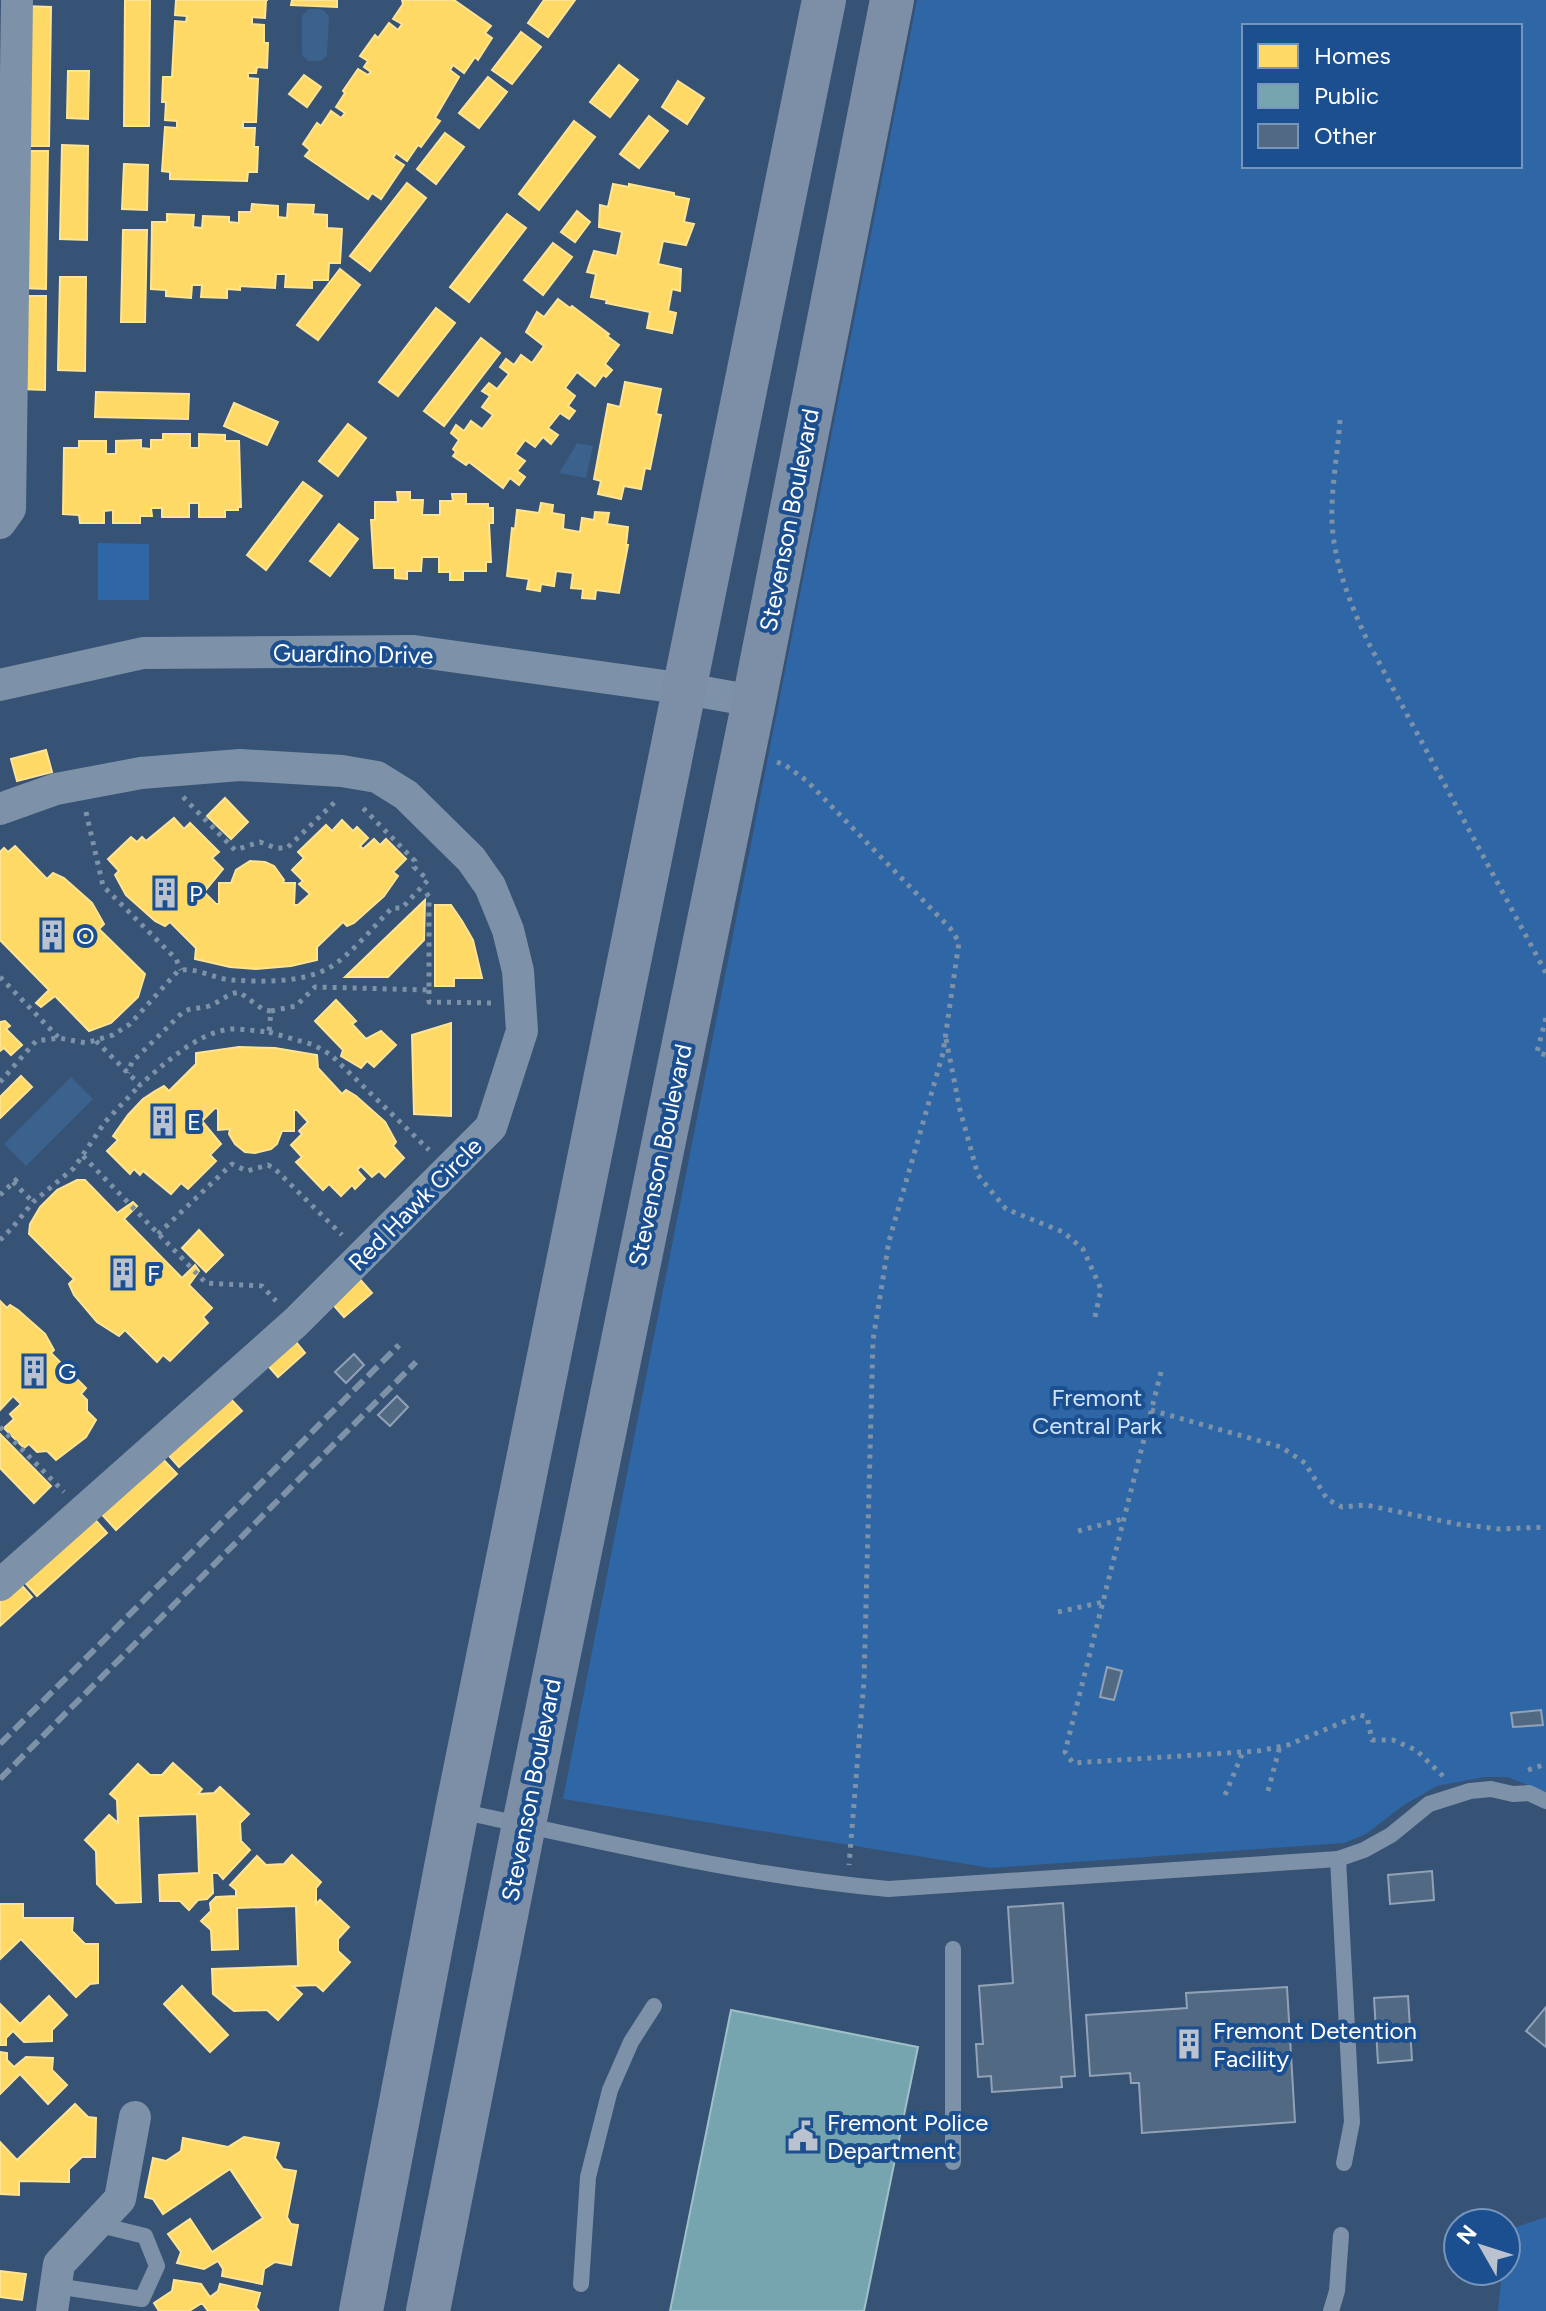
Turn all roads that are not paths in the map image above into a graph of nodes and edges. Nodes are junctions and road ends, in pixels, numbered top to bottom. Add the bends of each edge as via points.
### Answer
1 (17, 0) edge
2 (824, 0) edge
3 (892, 0) edge
4 (8, 52) edge
5 (0, 523) edge
6 (0, 685) edge
7 (686, 689) junction
8 (754, 701) junction
9 (0, 809) edge
10 (0, 1585) edge
11 (1546, 1801) edge
12 (457, 1810) junction
13 (524, 1824) junction
14 (1338, 1859) junction
15 (953, 1949) dead end
16 (654, 2006) dead end
17 (135, 2117) dead end
18 (953, 2162) dead end
19 (1344, 2163) dead end
20 (96, 2224) junction
21 (1341, 2235) dead end
22 (581, 2284) dead end
23 (54, 2299) edge
24 (361, 2311) edge
25 (428, 2311) edge
26 (1331, 2311) edge

1 - 4 street
2 - 7 main road
3 - 8 main road, Stevenson Boulevard
4 - 5 street via 10,509
6 - 7 street, Guardino Drive via 143,653 414,651
7 - 8 street, Guardino Drive
7 - 12 main road
8 - 13 main road, Stevenson Boulevard
9 - 10 street, Red Hawk Circle via 56,789 141,773 240,765 342,783 377,777 406,795 471,859 490,886 518,971 522,1031 491,1127 296,1322
11 - 14 lane via 1529,1793 1470,1791 1429,1804 1391,1835
12 - 13 lane
12 - 24 main road
13 - 14 lane via 703,1862 888,1889
13 - 25 main road, Stevenson Boulevard
14 - 19 lane via 1352,2122
15 - 18 lane
16 - 22 lane via 610,2090 588,2177
17 - 20 street via 120,2199
20 - 23 street via 59,2264
20 - 23 lane via 145,2236 157,2266 142,2299
21 - 26 lane

